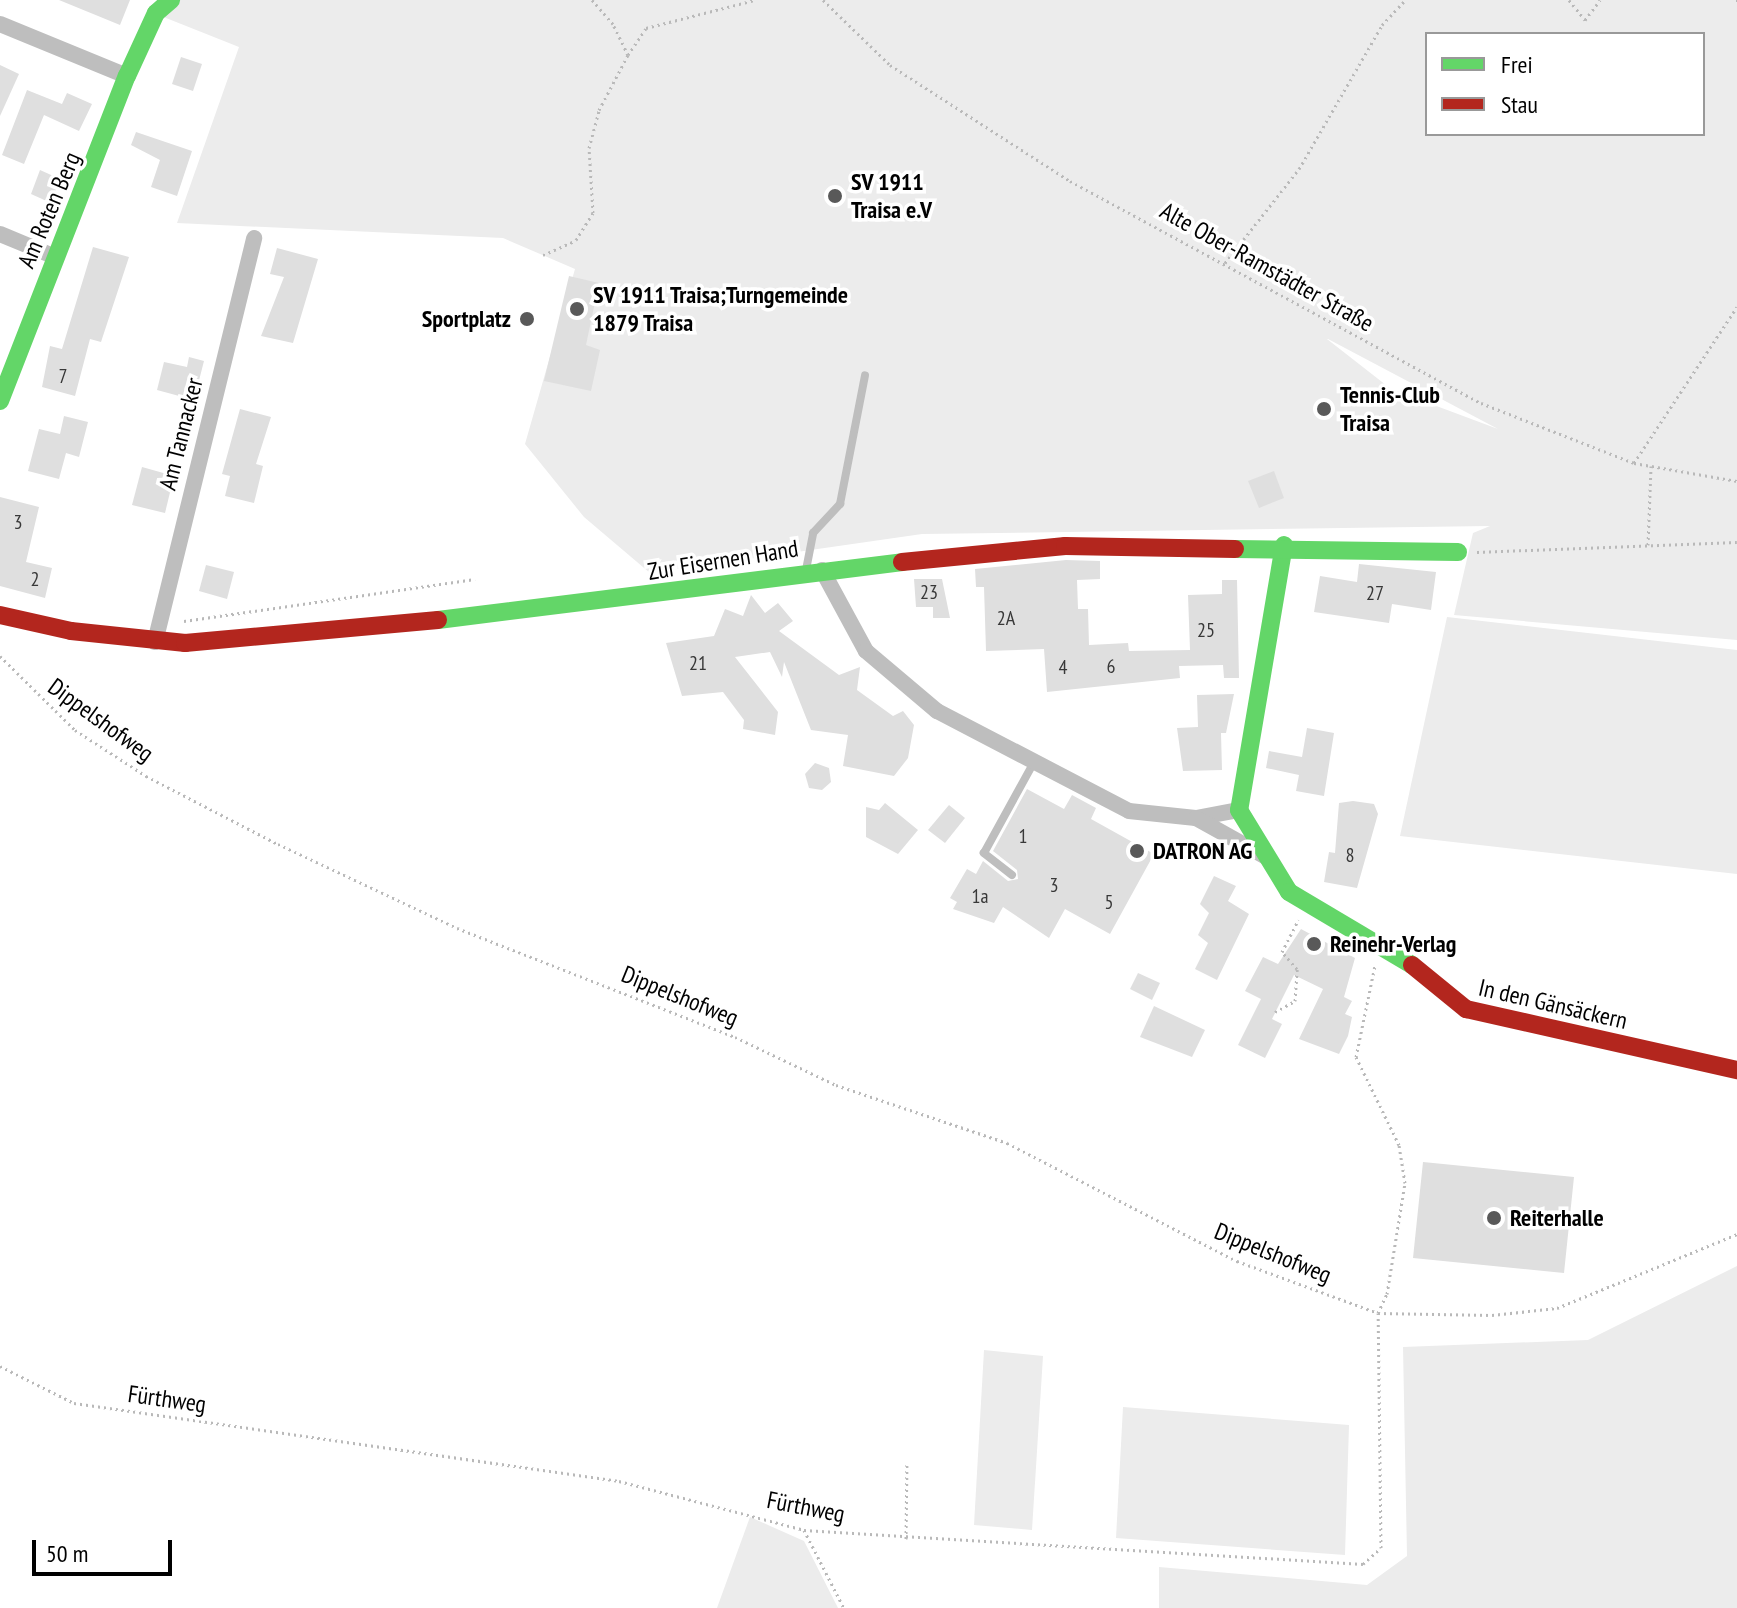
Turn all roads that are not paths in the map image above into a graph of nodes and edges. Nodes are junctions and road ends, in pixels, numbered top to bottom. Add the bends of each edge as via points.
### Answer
1 (171, 0) edge
2 (0, 24) edge
3 (127, 76) junction
4 (0, 234) edge
5 (254, 238) dead end
6 (53, 256) junction
7 (865, 375) dead end
8 (0, 401) edge
9 (1284, 545) junction
10 (1458, 552) road end
11 (814, 570) junction
12 (0, 615) edge
13 (155, 642) junction
14 (1033, 764) junction
15 (1239, 810) junction
16 (1196, 818) junction
17 (1268, 858) junction
18 (1012, 875) dead end
19 (1737, 1070) edge

1 - 3 street, Am Roten Berg via 156,13
2 - 3 street
3 - 6 street, Am Roten Berg via 74,225
4 - 6 street
5 - 13 street, Am Tannacker
6 - 8 street, Am Roten Berg
7 - 11 lane via 840,504 813,533
9 - 10 street, Zur Eisernen Hand
9 - 11 street, Zur Eisernen Hand via 1065,546
9 - 15 street
11 - 13 street, Zur Eisernen Hand via 388,627
11 - 14 street, In den Gänsäckern via 856,638 884,671 920,701
12 - 13 street, Zur Eisernen Hand
14 - 16 street, In den Gänsäckern via 1129,811
14 - 18 lane via 984,853
15 - 16 street, In den Gänsäckern
15 - 17 street, In den Gänsäckern
16 - 17 street, In den Gänsäckern
17 - 19 street, In den Gänsäckern via 1289,892 1306,906 1380,943 1466,1009

